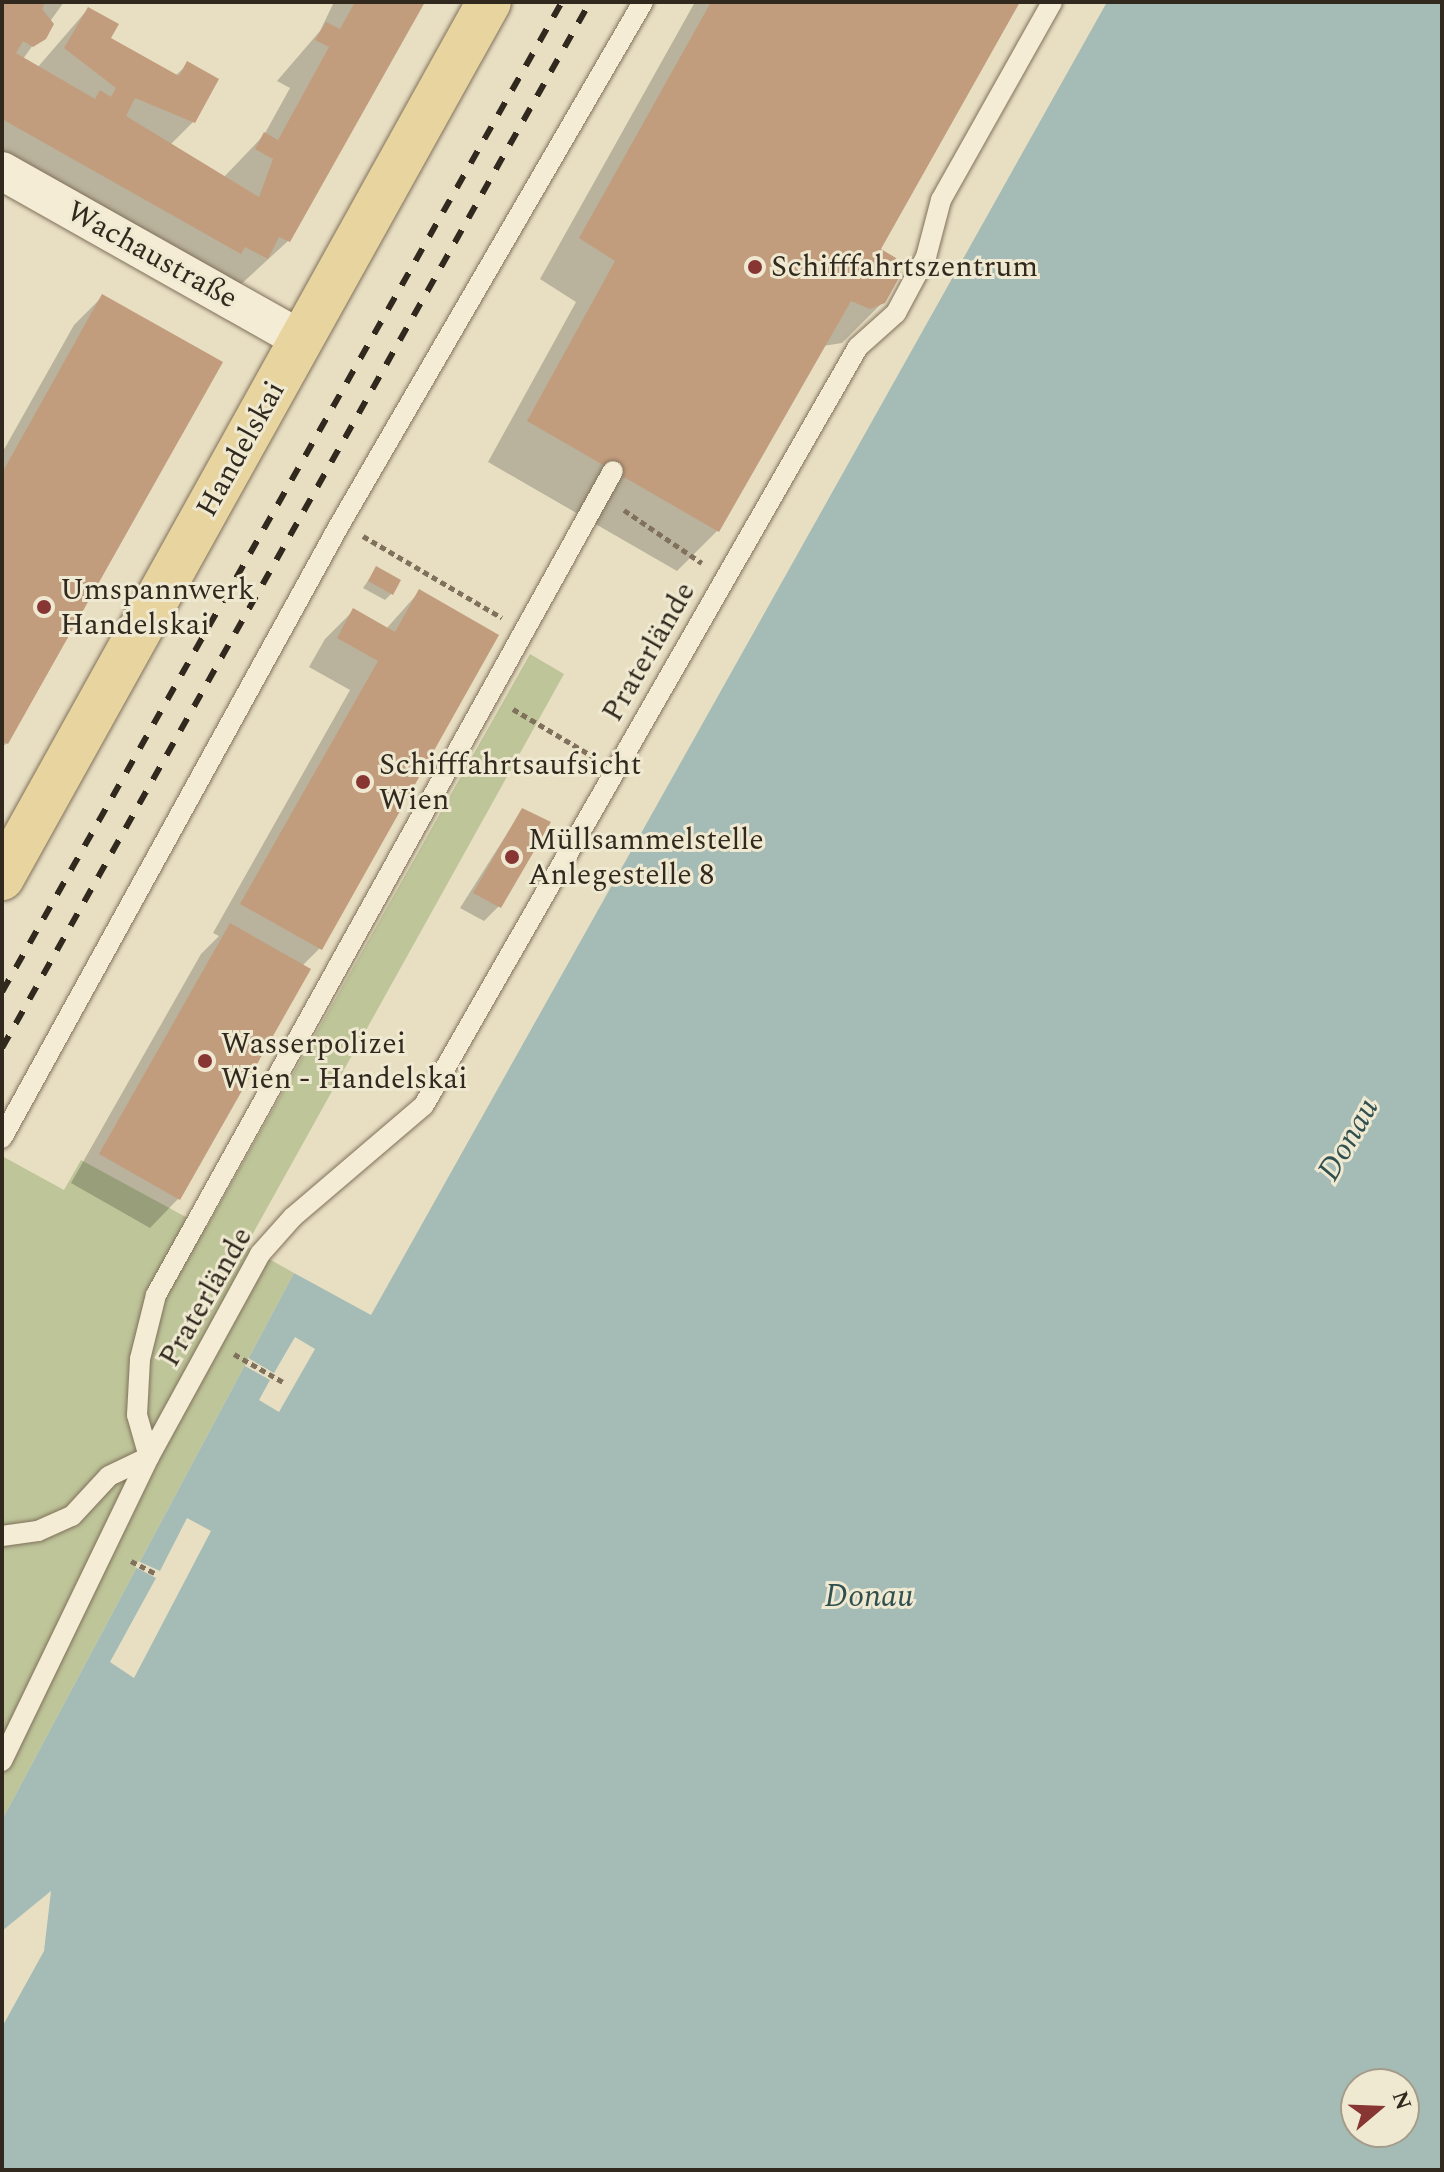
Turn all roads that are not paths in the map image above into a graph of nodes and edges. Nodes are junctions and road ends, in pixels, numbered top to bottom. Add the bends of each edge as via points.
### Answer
1 (643, 2) edge
2 (1052, 2) edge
3 (488, 8) edge
4 (2, 171) edge
5 (302, 340) junction
6 (613, 471) dead end
7 (2, 878) edge
8 (2, 1137) edge
9 (149, 1457) junction
10 (2, 1536) edge
11 (2, 1761) edge

1 - 8 lane via 340,524
2 - 9 lane, Praterlände via 941,200 926,257 896,313 858,347 424,1105 293,1217 260,1254
3 - 5 main road, Handelskai
4 - 5 street, Wachaustraße
5 - 7 main road, Handelskai
6 - 9 lane via 156,1295 138,1387
9 - 10 lane via 109,1476 72,1516 38,1531
9 - 11 lane, Praterlände

